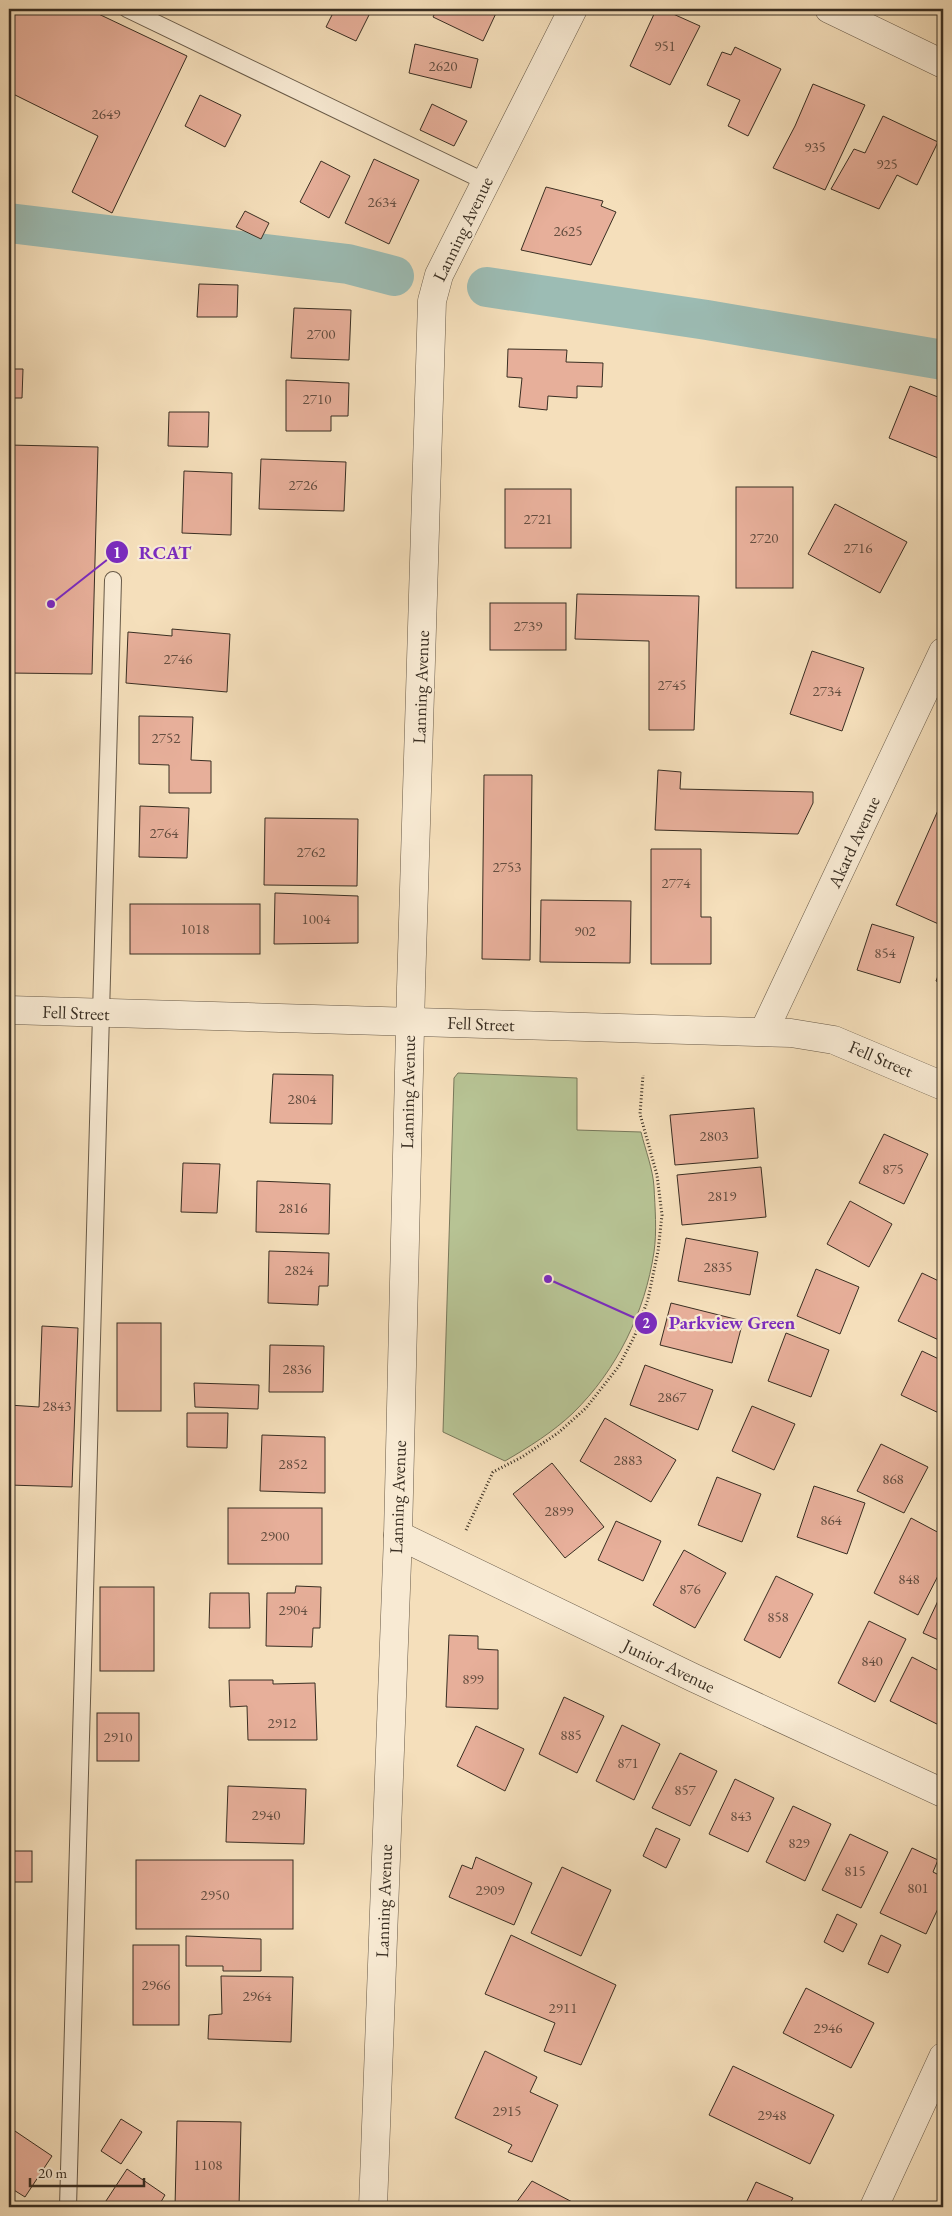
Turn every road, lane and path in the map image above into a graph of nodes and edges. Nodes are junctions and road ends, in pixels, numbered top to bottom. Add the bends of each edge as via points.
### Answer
1 (127, 9) edge
2 (573, 9) edge
3 (828, 9) edge
4 (943, 64) edge
5 (486, 182) junction
6 (113, 580) dead end
7 (943, 652) edge
8 (9, 1010) edge
9 (102, 1014) junction
10 (410, 1022) junction
11 (764, 1031) junction
12 (643, 1074) dead end
13 (943, 1086) edge
14 (466, 1530) dead end
15 (398, 1535) junction
16 (943, 1793) edge
17 (943, 2058) edge
18 (68, 2207) edge
19 (373, 2207) edge
20 (874, 2207) edge

1 - 5 lane
2 - 5 street, Lanning Avenue
3 - 4 street
5 - 10 street, Lanning Avenue via 439,275 432,301
6 - 9 lane
7 - 11 street, Akard Avenue
8 - 9 street, Fell Street
9 - 10 street, Fell Street
9 - 18 lane
10 - 11 street, Fell Street
10 - 15 street, Lanning Avenue
11 - 13 street, Fell Street via 834,1040
12 - 14 path via 640,1114 657,1175 662,1215 648,1299 635,1335 619,1366 586,1408 551,1438 493,1472
15 - 16 street, Junior Avenue via 694,1678
15 - 19 street, Lanning Avenue
17 - 20 street

